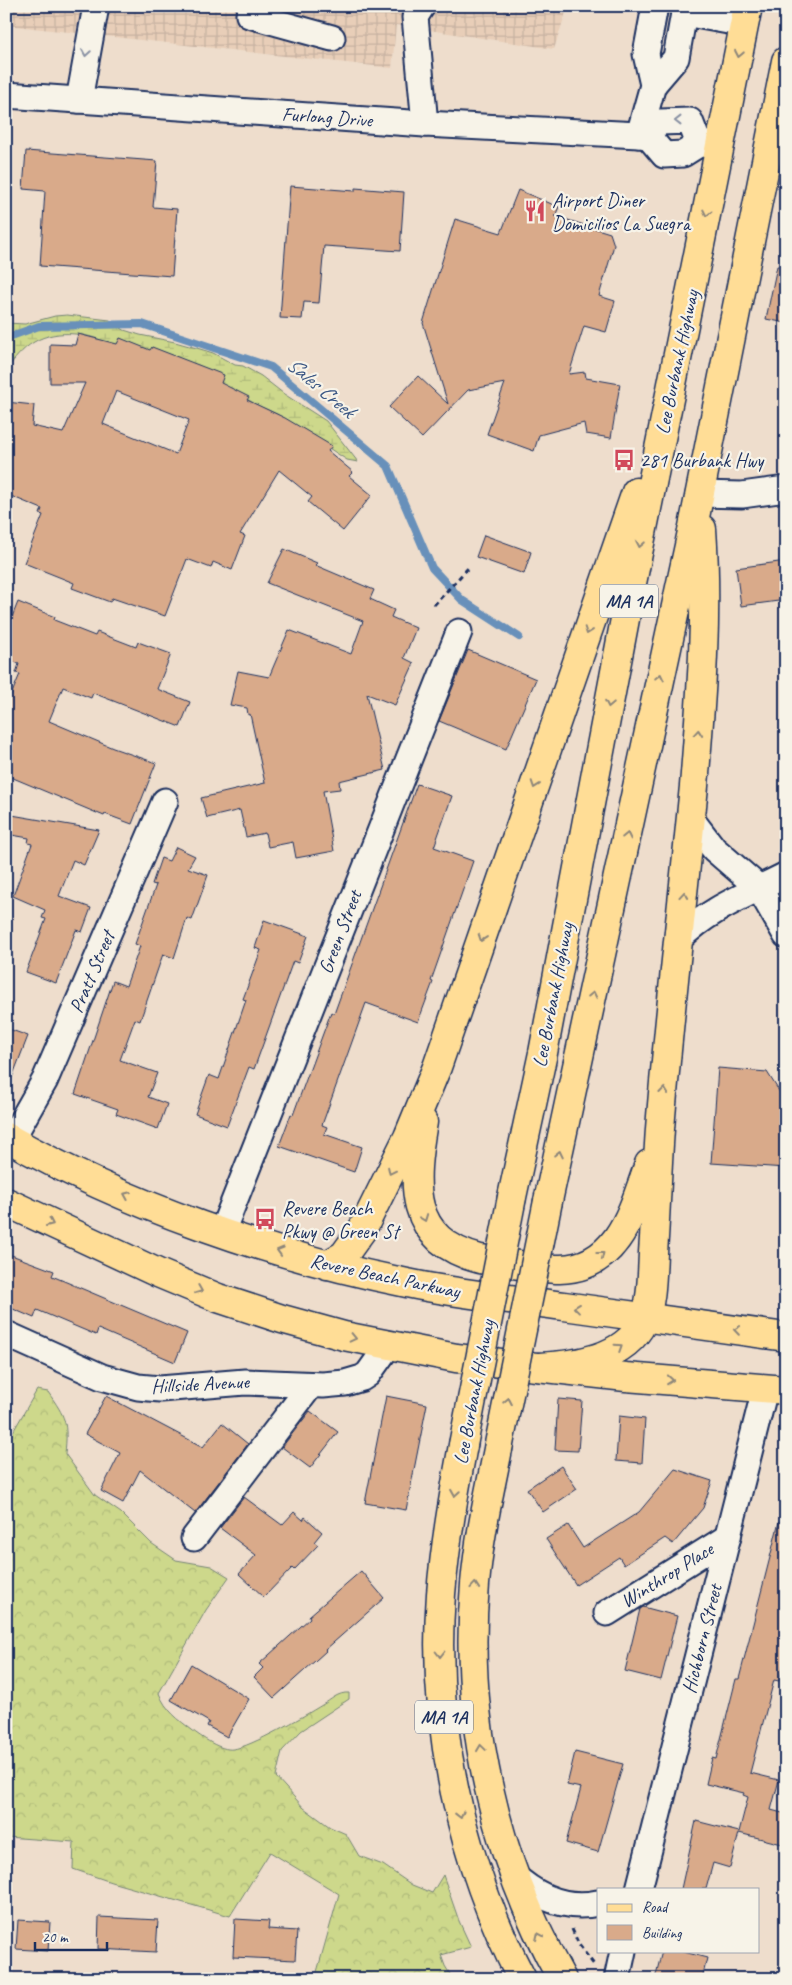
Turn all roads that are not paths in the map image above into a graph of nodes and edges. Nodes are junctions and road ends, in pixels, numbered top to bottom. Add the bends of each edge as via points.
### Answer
1 (96, 6) edge
2 (252, 6) edge
3 (422, 6) edge
4 (655, 8) edge
5 (684, 10) edge
6 (747, 15) edge
7 (332, 38) dead end
8 (786, 61) edge
9 (652, 85) junction
10 (6, 95) edge
11 (79, 100) junction
12 (425, 124) junction
13 (643, 135) junction
14 (710, 144) junction
15 (672, 386) junction
16 (786, 489) edge
17 (699, 494) junction
18 (459, 632) dead end
19 (166, 801) dead end
20 (691, 819) junction
21 (786, 875) edge
22 (759, 888) junction
23 (786, 935) edge
24 (679, 939) junction
25 (437, 1067) junction
26 (660, 1129) junction
27 (9, 1138) edge
28 (6, 1202) edge
29 (222, 1232) junction
30 (327, 1265) junction
31 (646, 1317) junction
32 (6, 1334) edge
33 (786, 1337) edge
34 (388, 1346) junction
35 (539, 1367) junction
36 (311, 1385) junction
37 (776, 1390) edge
38 (728, 1537) junction
39 (194, 1538) dead end
40 (607, 1613) dead end
41 (513, 1875) junction
42 (639, 1888) edge
43 (597, 1903) edge
44 (623, 1952) edge
45 (606, 1973) edge
46 (522, 1979) edge
47 (562, 1979) edge

1 -> 11 street
2 - 7 street via 249,15
3 - 12 street via 415,17
4 - 5 street
4 - 9 street via 646,54
5 - 6 street
5 - 9 street via 676,58
6 -> 14 main road, Lee Burbank Highway / MA 1A
8 - 17 main road, Lee Burbank Highway / MA 1A
9 - 13 street
10 - 11 street, Furlong Drive
11 - 12 street, Furlong Drive
12 - 13 street, Furlong Drive
13 - 14 street via 664,155 683,154
14 -> 15 main road, Lee Burbank Highway / MA 1A
15 -> 25 main road
15 -> 46 main road, Lee Burbank Highway / MA 1A, bridge via 463,1444 441,1597 443,1714 456,1796 490,1909
16 - 17 street via 742,495
20 -> 17 main road via 704,634
41 -> 17 main road, Lee Burbank Highway / MA 1A, bridge via 483,1759 476,1705 473,1648 477,1563 548,1202
18 - 29 street, Green Street
19 - 27 street, Pratt Street via 45,1080
20 - 22 street via 714,849
24 -> 20 main road
21 - 22 street
22 - 23 street
22 - 24 street via 714,911
26 -> 24 main road
25 -> 26 main road via 420,1137 419,1200 431,1231 446,1245 468,1256 561,1269 583,1265 599,1257 619,1236 630,1215
25 -> 30 main road via 408,1137 362,1230 344,1255
26 - 31 main road via 652,1274
29 -> 27 main road, Revere Beach Parkway via 115,1190
28 -> 34 main road via 218,1298 303,1325
30 -> 29 main road, Revere Beach Parkway
31 -> 30 main road, Revere Beach Parkway via 430,1288
33 -> 31 main road, Revere Beach Parkway
35 -> 31 main road via 574,1364 605,1356 627,1342
32 - 36 street, Hillside Avenue via 102,1377 138,1386 170,1389 259,1381
34 - 35 main road via 456,1358
34 - 36 street, Hillside Avenue via 362,1378 345,1383
35 -> 37 main road
36 - 39 street
37 - 38 street, Hichborn Street
38 - 40 street, Winthrop Place
38 - 42 street, Hichborn Street
41 - 43 street via 525,1886 551,1900 564,1904
47 -> 41 main road, Lee Burbank Highway / MA 1A
44 - 45 street

